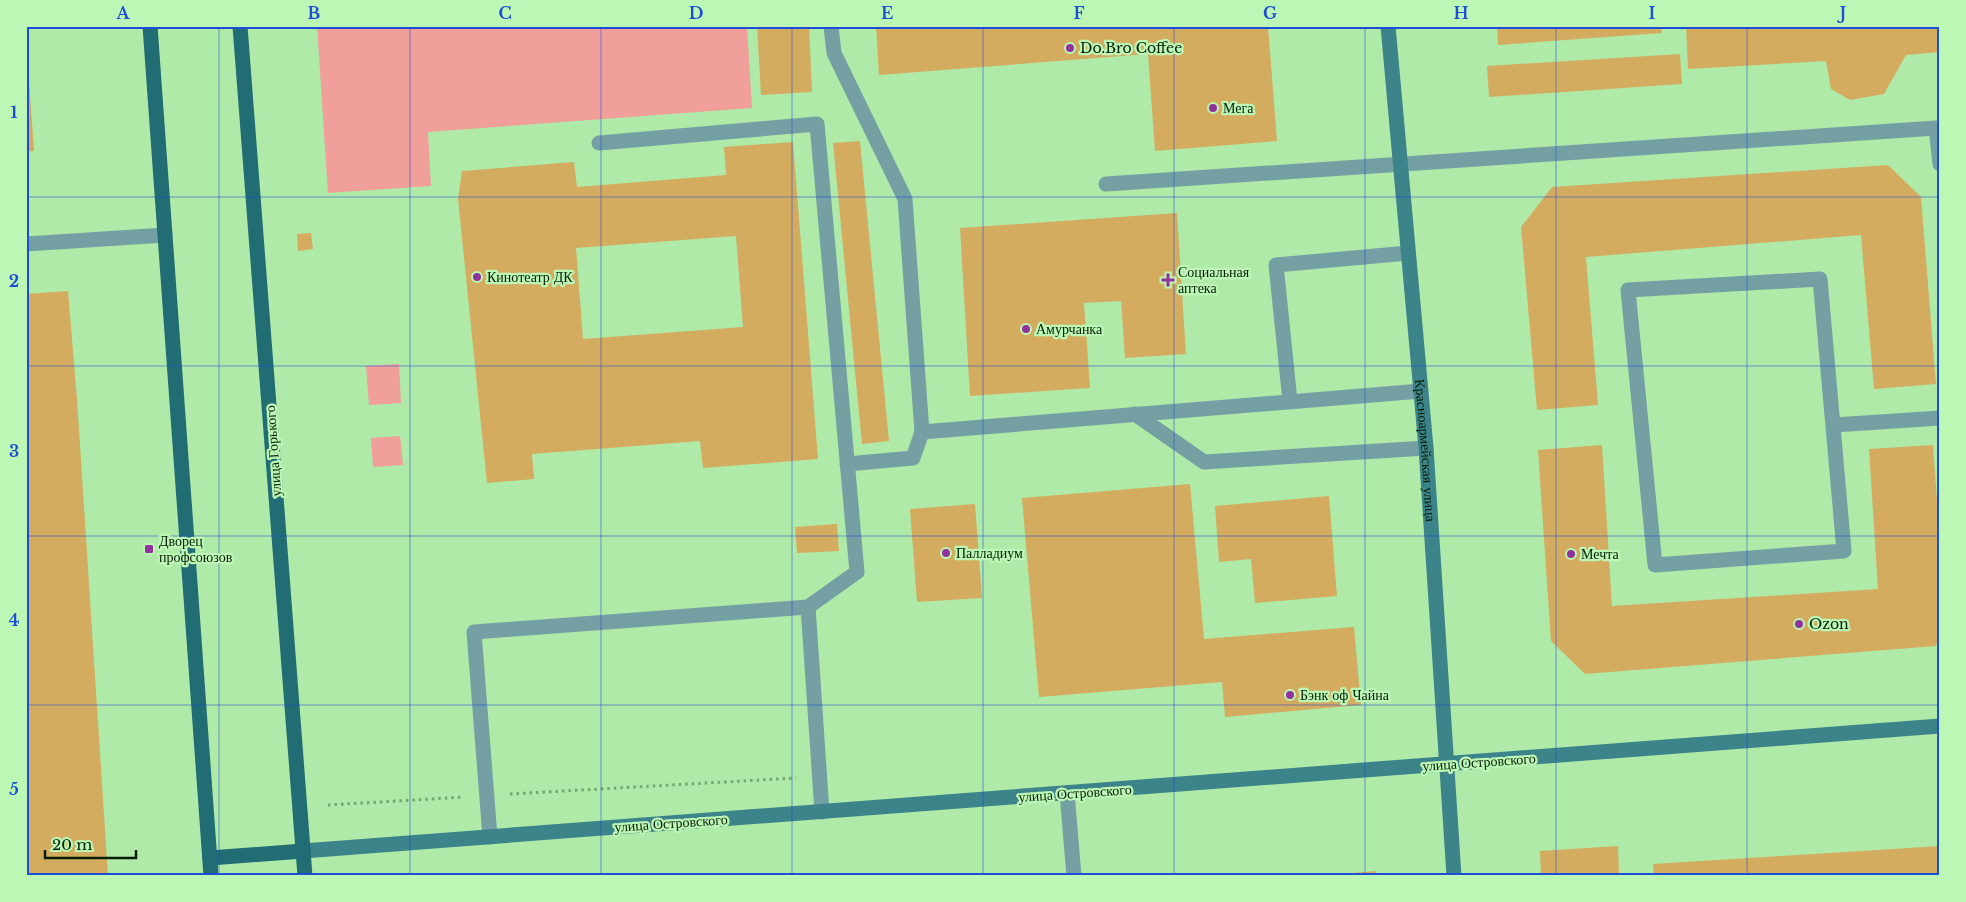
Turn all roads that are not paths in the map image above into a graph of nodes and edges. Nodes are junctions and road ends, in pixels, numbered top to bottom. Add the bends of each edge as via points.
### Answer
1 (150, 26) edge
2 (240, 26) edge
3 (832, 26) edge
4 (1388, 26) edge
5 (599, 143) dead end
6 (1400, 163) junction
7 (1940, 164) edge
8 (1106, 184) dead end
9 (165, 235) junction
10 (26, 244) edge
11 (1408, 253) junction
12 (1421, 391) junction
13 (1290, 401) junction
14 (1135, 414) junction
15 (1940, 418) edge
16 (1834, 425) junction
17 (922, 432) junction
18 (1426, 448) junction
19 (848, 464) junction
20 (808, 607) junction
21 (1940, 726) edge
22 (1448, 765) junction
23 (1067, 794) junction
24 (822, 812) junction
25 (490, 837) junction
26 (303, 851) junction
27 (210, 858) junction
28 (211, 876) edge
29 (305, 876) edge
30 (1074, 876) edge
31 (1454, 876) edge

1 - 9 main road
2 - 26 main road, улица Горького
3 - 17 lane via 834,53 905,199
4 - 6 street, Красноармейская улица
5 - 19 lane via 817,124
6 - 7 lane via 1936,128
6 - 8 lane
6 - 11 street, Красноармейская улица
9 - 10 lane
9 - 27 main road
11 - 12 street, Красноармейская улица
11 - 13 lane via 1276,264
12 - 13 lane
12 - 18 street, Красноармейская улица
13 - 14 lane
14 - 17 lane
14 - 18 lane via 1204,462
15 - 16 lane
16 - 16 lane via 1820,279 1628,290 1655,565 1844,551
17 - 19 lane via 913,458
18 - 22 street, Красноармейская улица
19 - 20 lane via 857,572
20 - 24 lane
20 - 25 lane via 474,632
21 - 22 street, улица Островского
22 - 23 street, улица Островского
22 - 31 street, Красноармейская улица
23 - 24 street, улица Островского
23 - 30 lane
24 - 25 street, улица Островского
25 - 26 street, улица Островского
26 - 27 main road, улица Островского
26 - 29 main road, улица Горького
27 - 28 main road

